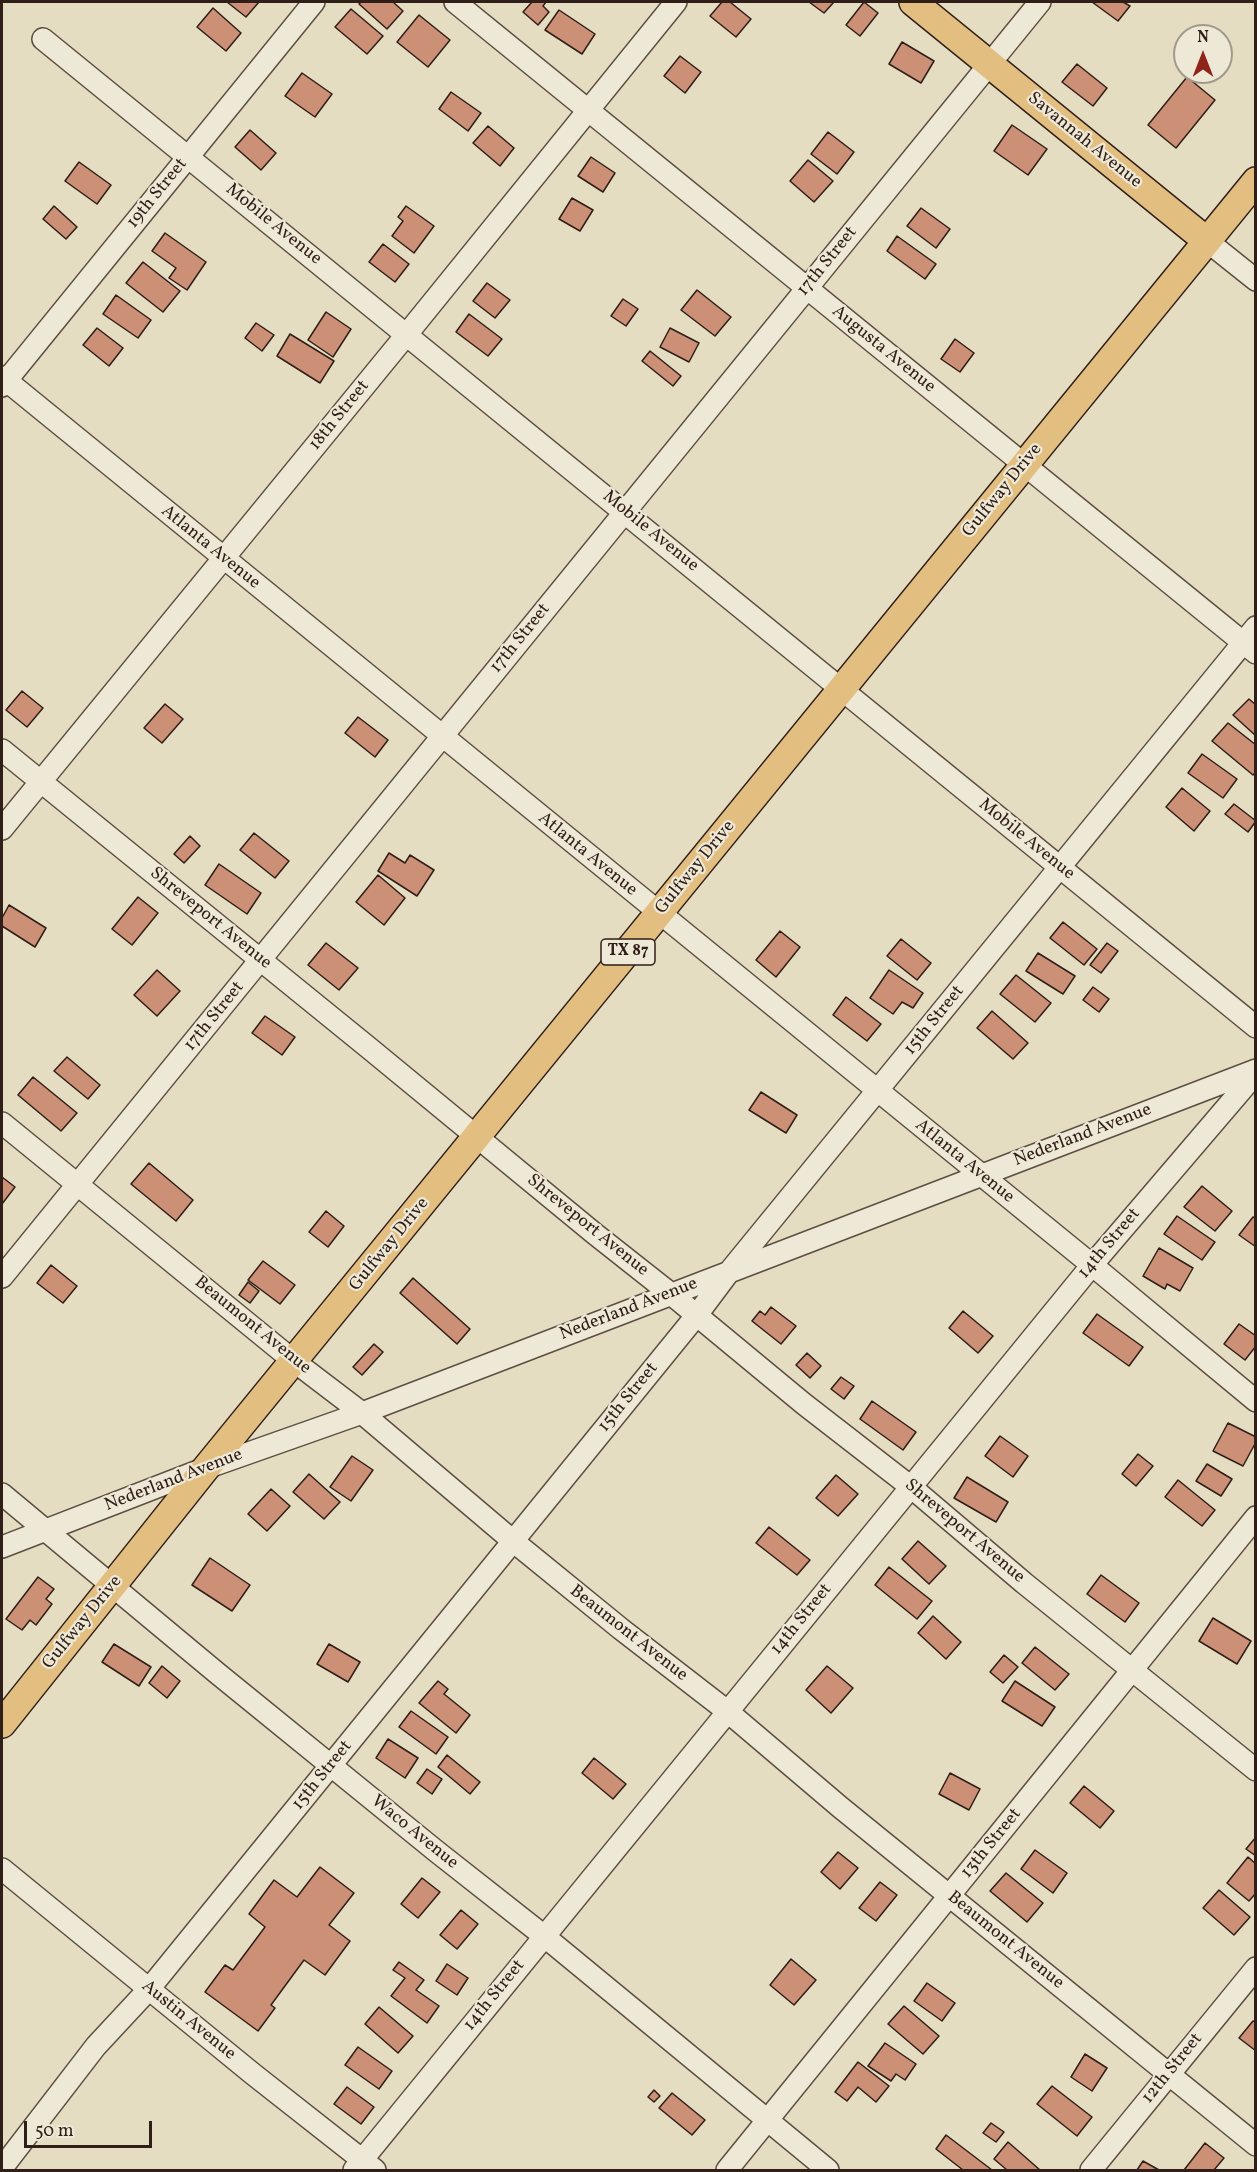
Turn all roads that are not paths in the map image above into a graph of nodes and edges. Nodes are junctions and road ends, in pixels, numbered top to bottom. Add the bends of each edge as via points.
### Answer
1 (314, 2) edge
2 (456, 2) edge
3 (676, 2) edge
4 (913, 2) edge
5 (1040, 2) edge
6 (43, 39) dead end
7 (990, 64) junction
8 (589, 109) junction
9 (188, 157) junction
10 (1256, 181) edge
11 (1207, 241) junction
12 (1256, 280) edge
13 (807, 287) junction
14 (407, 334) junction
15 (3, 382) edge
16 (1024, 465) junction
17 (624, 512) junction
18 (223, 559) junction
19 (1251, 641) edge
20 (842, 689) junction
21 (442, 737) junction
22 (2, 750) edge
23 (40, 781) junction
24 (2, 829) edge
25 (1059, 868) junction
26 (659, 914) junction
27 (261, 960) junction
28 (1256, 1026) edge
29 (1256, 1072) edge
30 (878, 1091) junction
31 (2, 1123) edge
32 (478, 1137) junction
33 (981, 1176) junction
34 (77, 1185) junction
35 (1092, 1265) junction
36 (729, 1272) junction
37 (2, 1277) edge
38 (671, 1294) junction
39 (696, 1316) junction
40 (295, 1362) junction
41 (1256, 1401) edge
42 (363, 1413) junction
43 (206, 1468) junction
44 (910, 1487) junction
45 (2, 1494) edge
46 (1256, 1518) edge
47 (46, 1530) junction
48 (513, 1541) junction
49 (2, 1547) edge
50 (112, 1587) junction
51 (1132, 1670) junction
52 (727, 1711) junction
53 (2, 1724) edge
54 (331, 1766) junction
55 (1256, 1770) edge
56 (2, 1869) edge
57 (950, 1896) junction
58 (544, 1936) junction
59 (1256, 1968) edge
60 (149, 1989) junction
61 (1169, 2074) junction
62 (767, 2122) junction
63 (1256, 2145) edge
64 (364, 2167) edge
65 (2, 2168) edge
66 (727, 2170) edge
67 (828, 2170) edge
68 (1091, 2170) edge

1 - 9 street, 19th Street
2 - 8 street, Augusta Avenue
3 - 8 street, 18th Street
4 - 7 main road, Savannah Avenue
5 - 7 street, 17th Street
6 - 9 street, Mobile Avenue
7 - 11 main road, Savannah Avenue
7 - 13 street, 17th Street
8 - 13 street, Augusta Avenue
8 - 14 street, 18th Street
9 - 14 street, Mobile Avenue
9 - 15 street, 19th Street
10 - 11 main road, Gulfway Drive / TX 87
11 - 12 street, Savannah Avenue
11 - 16 main road, Gulfway Drive / TX 87
13 - 16 street, Augusta Avenue
13 - 17 street, 17th Street
14 - 17 street, Mobile Avenue
14 - 18 street, 18th Street
15 - 18 street, Atlanta Avenue
16 - 19 street, Augusta Avenue
16 - 20 main road, Gulfway Drive / TX 87
17 - 20 street, Mobile Avenue
17 - 21 street, 17th Street
18 - 21 street, Atlanta Avenue
18 - 23 street, 18th Street
19 - 25 street, 15th Street
20 - 25 street, Mobile Avenue
20 - 26 main road, Gulfway Drive / TX 87
21 - 26 street, Atlanta Avenue
21 - 27 street, 17th Street
22 - 23 street, Shreveport Avenue
23 - 24 street, 18th Street
23 - 27 street, Shreveport Avenue
25 - 28 street, Mobile Avenue
25 - 30 street, 15th Street
26 - 30 street, Atlanta Avenue
26 - 32 main road, Gulfway Drive / TX 87
27 - 32 street, Shreveport Avenue
27 - 34 street, 17th Street
29 - 33 street, Nederland Avenue
29 - 35 street, 14th Street
30 - 33 street, Atlanta Avenue
30 - 36 street, 15th Street
31 - 34 street, Beaumont Avenue
32 - 38 street, Shreveport Avenue
32 - 40 main road, Gulfway Drive / TX 87
33 - 35 street, Atlanta Avenue
33 - 36 street, Nederland Avenue
34 - 37 street, 17th Street
34 - 40 street, Beaumont Avenue
35 - 41 street, Atlanta Avenue
35 - 44 street, 14th Street
36 - 38 street, Nederland Avenue
36 - 39 street, 15th Street
38 - 39 street, Shreveport Avenue
38 - 42 street, Nederland Avenue
39 - 44 street, Shreveport Avenue
39 - 48 street, 15th Street
40 - 42 street, Beaumont Avenue
40 - 43 main road, Gulfway Drive / TX 87
42 - 43 street, Nederland Avenue
42 - 48 street, Beaumont Avenue
43 - 47 street, Nederland Avenue
43 - 50 main road, Gulfway Drive / TX 87
44 - 51 street, Shreveport Avenue
44 - 52 street, 14th Street
45 - 47 street, Waco Avenue
46 - 51 street, 13th Street
47 - 49 street, Nederland Avenue
47 - 50 street, Waco Avenue
48 - 52 street, Beaumont Avenue
48 - 54 street, 15th Street
50 - 53 main road, Gulfway Drive / TX 87
50 - 54 street, Waco Avenue
51 - 55 street, Shreveport Avenue
51 - 57 street, 13th Street
52 - 57 street, Beaumont Avenue
52 - 58 street, 14th Street
54 - 58 street, Waco Avenue
54 - 60 street, 15th Street
56 - 60 street, Austin Avenue
57 - 61 street, Beaumont Avenue
57 - 62 street, 13th Street
58 - 62 street, Waco Avenue
58 - 64 street, 14th Street
59 - 61 street, 12th Street
60 - 64 street, Austin Avenue
60 - 65 street, 15th Street via 96,2046
61 - 63 street, Beaumont Avenue
61 - 68 street, 12th Street
62 - 66 street, 13th Street
62 - 67 street, Waco Avenue

